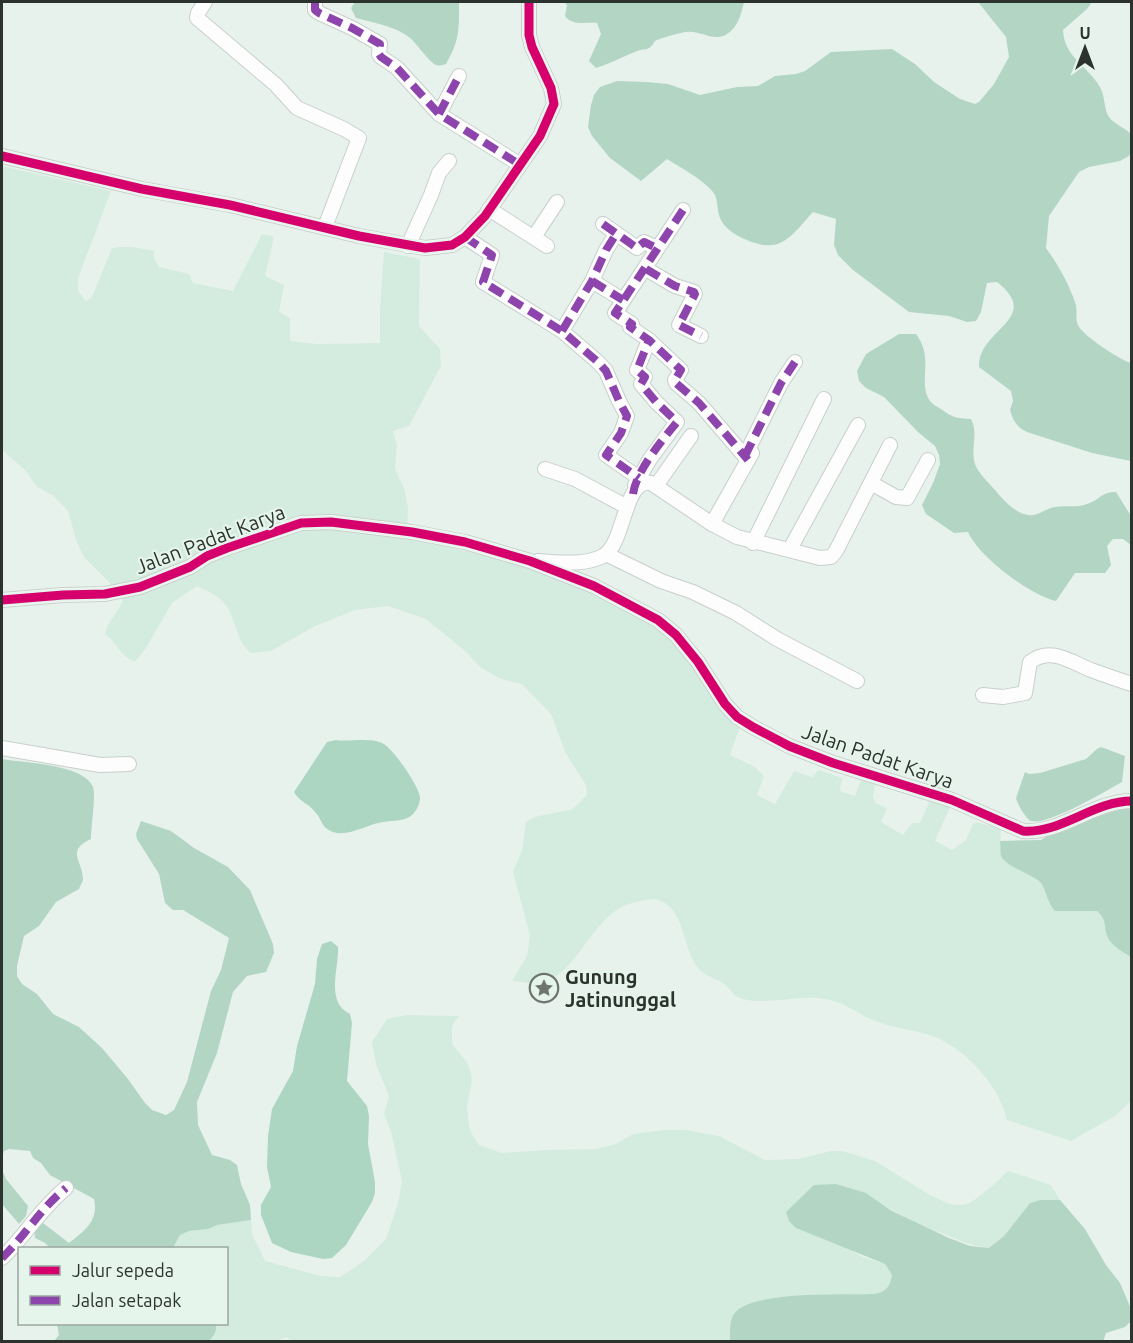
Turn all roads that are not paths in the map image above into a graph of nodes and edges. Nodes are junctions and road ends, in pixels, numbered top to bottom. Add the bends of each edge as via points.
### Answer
1 (205, 2) edge
2 (315, 2) edge
3 (529, 2) edge
4 (459, 76) dead end
5 (439, 114) junction
6 (2, 156) edge
7 (449, 161) dead end
8 (519, 164) junction
9 (557, 202) dead end
10 (489, 209) junction
11 (683, 210) dead end
12 (603, 224) dead end
13 (325, 227) junction
14 (616, 234) junction
15 (465, 237) junction
16 (534, 237) junction
17 (408, 246) junction
18 (547, 246) dead end
19 (657, 248) junction
20 (646, 269) junction
21 (592, 281) junction
22 (623, 300) junction
23 (562, 330) junction
24 (700, 336) dead end
25 (649, 340) junction
26 (795, 362) dead end
27 (824, 399) dead end
28 (858, 425) dead end
29 (762, 435) dead end
30 (691, 436) dead end
31 (890, 445) dead end
32 (746, 458) junction
33 (928, 460) dead end
34 (545, 469) dead end
35 (639, 478) junction
36 (871, 483) junction
37 (656, 486) junction
38 (633, 494) junction
39 (627, 507) junction
40 (712, 524) junction
41 (753, 543) junction
42 (790, 549) junction
43 (606, 554) junction
44 (530, 561) junction
45 (2, 600) edge
46 (857, 681) dead end
47 (1131, 684) edge
48 (983, 695) dead end
49 (2, 748) edge
50 (129, 764) dead end
51 (1131, 801) edge
52 (66, 1188) dead end
53 (2, 1258) edge

1 - 13 street via 197,18 276,85 294,106 359,138
2 - 5 street via 319,13 380,44 381,57 397,68
3 - 8 street via 529,35 554,104 540,136
4 - 5 street
5 - 8 street
6 - 13 street
7 - 17 street via 439,173
8 - 10 street
9 - 16 street
10 - 15 street
10 - 16 street
11 - 19 street
12 - 14 street
13 - 17 street
14 - 19 street via 637,248 644,242
14 - 21 street
15 - 17 street via 443,247
15 - 23 street via 492,254 483,282
16 - 18 street
19 - 20 street
20 - 22 street
20 - 24 street via 694,292 679,325
21 - 22 street
21 - 23 street
22 - 25 street via 616,314
23 - 35 street via 607,372 627,416 606,455
25 - 32 street via 681,370 676,383 699,403
25 - 35 street via 637,370 645,377 640,384 678,422
26 - 32 street
27 - 41 street
28 - 42 street
29 - 32 street
30 - 37 street
31 - 36 street
32 - 40 street
33 - 36 street via 907,498 896,497
34 - 39 street via 575,479
35 - 38 street
36 - 42 street via 831,557 820,558
37 - 38 street via 642,483
37 - 40 street
38 - 39 street
39 - 43 street via 616,542
40 - 41 street
41 - 42 street
43 - 44 street via 580,562
43 - 46 street via 736,613
44 - 45 street, Jalan Padat Karya via 412,532 315,522 227,548 140,587 105,594
44 - 51 street, Jalan Padat Karya via 602,590 658,620 676,634 737,717 789,746 951,800 1023,831 1048,829 1107,805
47 - 48 street via 1053,655 1030,662 1025,693
49 - 50 street via 92,764
52 - 53 street via 49,1202

